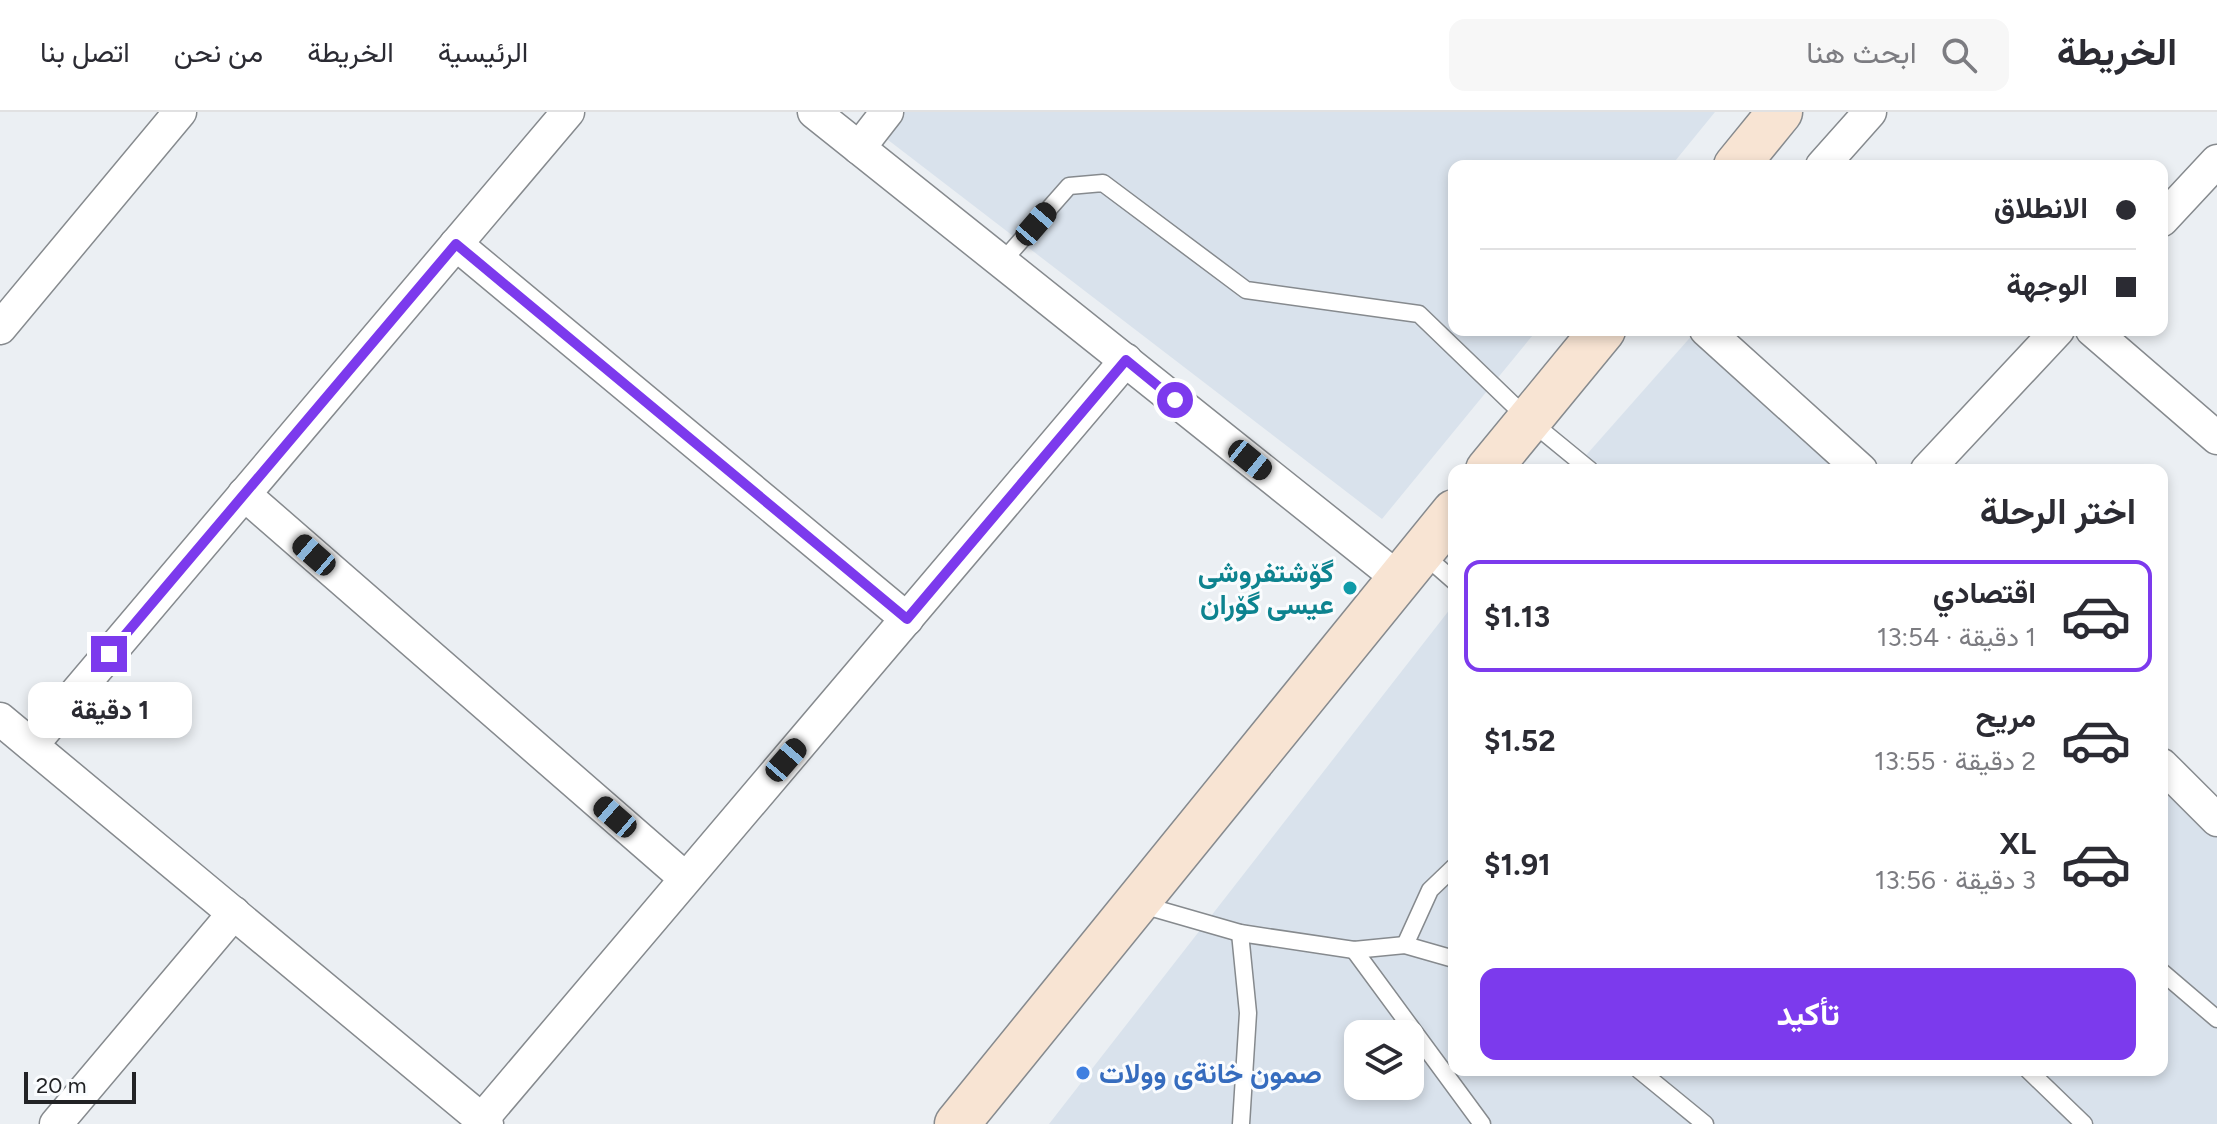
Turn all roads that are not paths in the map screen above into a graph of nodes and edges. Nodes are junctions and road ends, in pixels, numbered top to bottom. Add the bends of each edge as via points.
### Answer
1 (180, 112) edge
2 (568, 112) edge
3 (814, 112) edge
4 (887, 112) edge
5 (1780, 112) edge
6 (1870, 112) edge
7 (859, 148) junction
8 (1741, 160) edge
9 (1827, 160) edge
10 (2217, 161) edge
11 (2168, 214) edge
12 (456, 244) junction
13 (1002, 262) junction
14 (0, 328) edge
15 (1598, 336) edge
16 (1713, 336) edge
17 (2052, 336) edge
18 (2099, 336) edge
19 (1126, 360) junction
20 (1529, 420) junction
21 (2217, 438) edge
22 (1493, 464) edge
23 (1583, 464) edge
24 (1854, 464) edge
25 (1933, 464) edge
26 (244, 494) junction
27 (1448, 519) edge
28 (1410, 566) junction
29 (1448, 579) edge
30 (907, 619) junction
31 (0, 719) edge
32 (32, 745) junction
33 (2168, 771) edge
34 (2217, 820) edge
35 (1448, 873) edge
36 (685, 878) junction
37 (1139, 904) junction
38 (234, 913) junction
39 (1240, 933) junction
40 (1405, 945) junction
41 (1354, 950) junction
42 (1448, 957) edge
43 (2168, 977) edge
44 (2217, 1019) edge
45 (1646, 1076) edge
46 (2034, 1076) edge
47 (482, 1123) edge
48 (56, 1124) edge
49 (957, 1124) edge
50 (1241, 1124) edge
51 (1482, 1124) edge
52 (1705, 1124) edge
53 (2084, 1124) edge

1 - 14 street
2 - 12 street
3 - 7 street
4 - 7 street
5 - 8 main road
6 - 9 street
7 - 13 street
10 - 11 street
12 - 26 street
12 - 30 street
13 - 19 street
13 - 20 lane via 1069,186 1103,183 1246,290 1419,314
15 - 20 main road
16 - 24 street
17 - 25 street
18 - 21 street
19 - 28 street
19 - 30 street
20 - 22 main road
20 - 23 lane
26 - 32 street
26 - 36 street
27 - 28 main road
28 - 29 lane
28 - 37 main road
30 - 36 street
31 - 32 street
32 - 38 street
33 - 34 street
35 - 40 lane via 1430,890
36 - 47 street
37 - 39 lane
37 - 49 main road
38 - 47 street
38 - 48 street
39 - 41 lane
39 - 50 lane via 1248,1013
40 - 41 lane
40 - 42 lane
41 - 51 lane
43 - 44 lane
45 - 52 lane
46 - 53 lane

